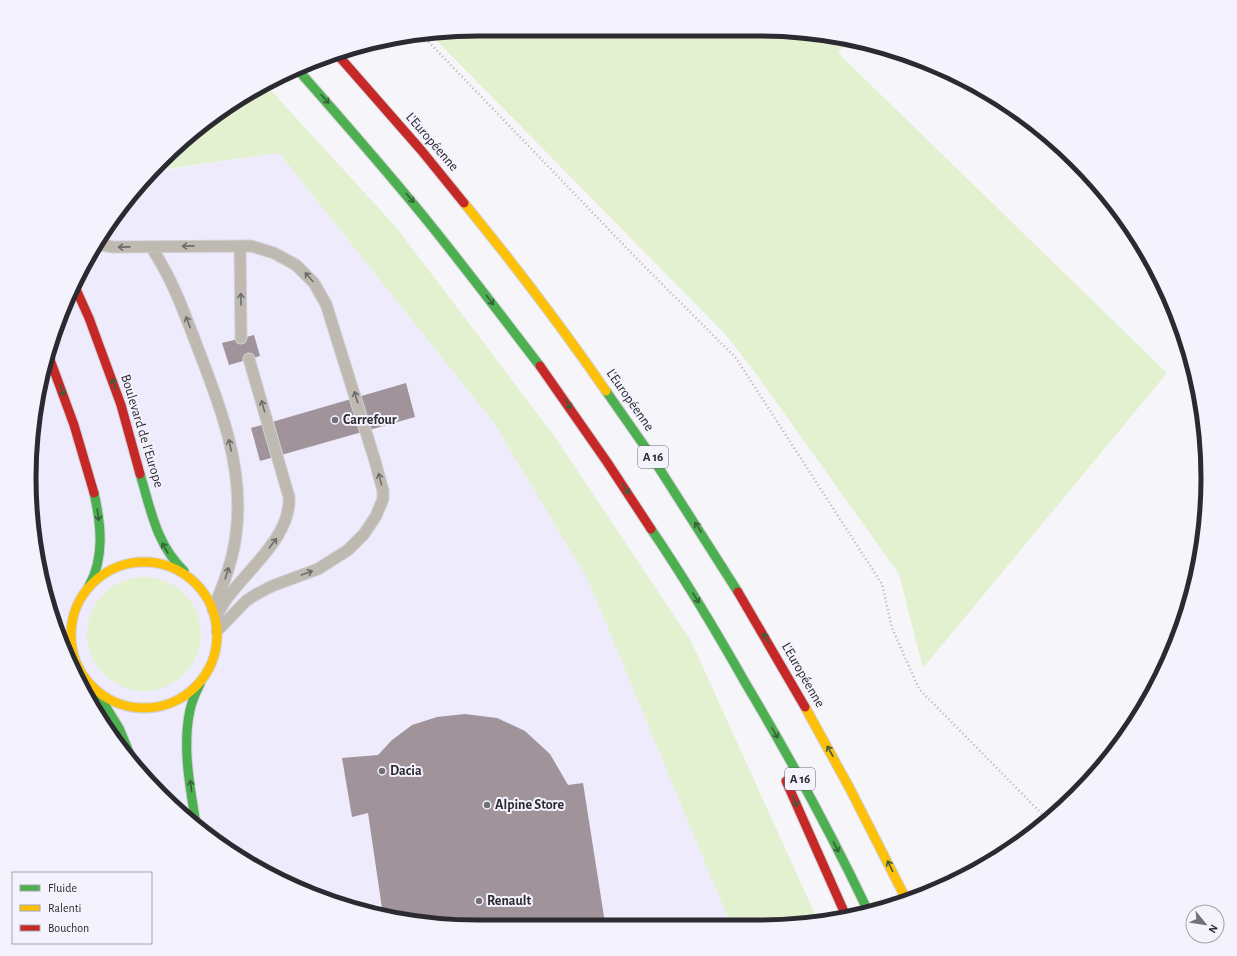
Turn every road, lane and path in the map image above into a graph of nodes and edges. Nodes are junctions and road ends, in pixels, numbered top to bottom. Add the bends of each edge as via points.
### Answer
1 (426, 39) edge
2 (340, 58) edge
3 (301, 74) edge
4 (102, 245) edge
5 (240, 246) junction
6 (151, 247) junction
7 (78, 293) edge
8 (241, 338) dead end
9 (249, 359) dead end
10 (51, 363) edge
11 (190, 578) junction
12 (88, 588) junction
13 (214, 614) junction
14 (218, 631) junction
15 (728, 650) junction
16 (77, 661) edge
17 (81, 671) edge
18 (202, 680) junction
19 (92, 687) junction
20 (770, 744) dead end
21 (127, 747) edge
22 (782, 772) dead end
23 (1044, 816) edge
24 (195, 817) edge
25 (904, 896) edge
26 (865, 907) edge
27 (844, 912) edge

1 - 23 path via 736,358 882,584 892,628 919,689
25 -> 2 main road, L'Européenne / A 16 via 843,774 792,683 659,466 572,342 479,220
3 -> 15 main road, A 16 via 427,219 536,359 632,497
6 -> 4 lane
5 -> 6 lane
8 -> 5 lane
14 -> 5 lane via 255,595 318,569 348,550 371,525 383,499 375,461 330,316 320,293 306,273 286,258 262,248
13 -> 6 lane via 227,576 236,534 235,472 215,392 172,283
11 -> 7 main road, Boulevard de l'Europe via 172,560 156,530 121,405
13 -> 9 lane via 280,533 290,506
10 -> 12 main road via 82,448 97,506 100,548 98,564
11 - 12 main road via 167,565 133,563 108,572
11 - 13 main road via 207,597
12 - 16 main road via 76,608 72,623
13 - 14 main road
14 - 18 main road via 214,657
15 - 20 main road
15 -> 26 main road, A 16 via 806,789
17 - 19 main road
18 - 19 main road via 177,700 163,706 148,708 118,703
24 -> 18 main road via 188,727 190,711
19 - 21 main road via 112,714
22 -> 27 main road

